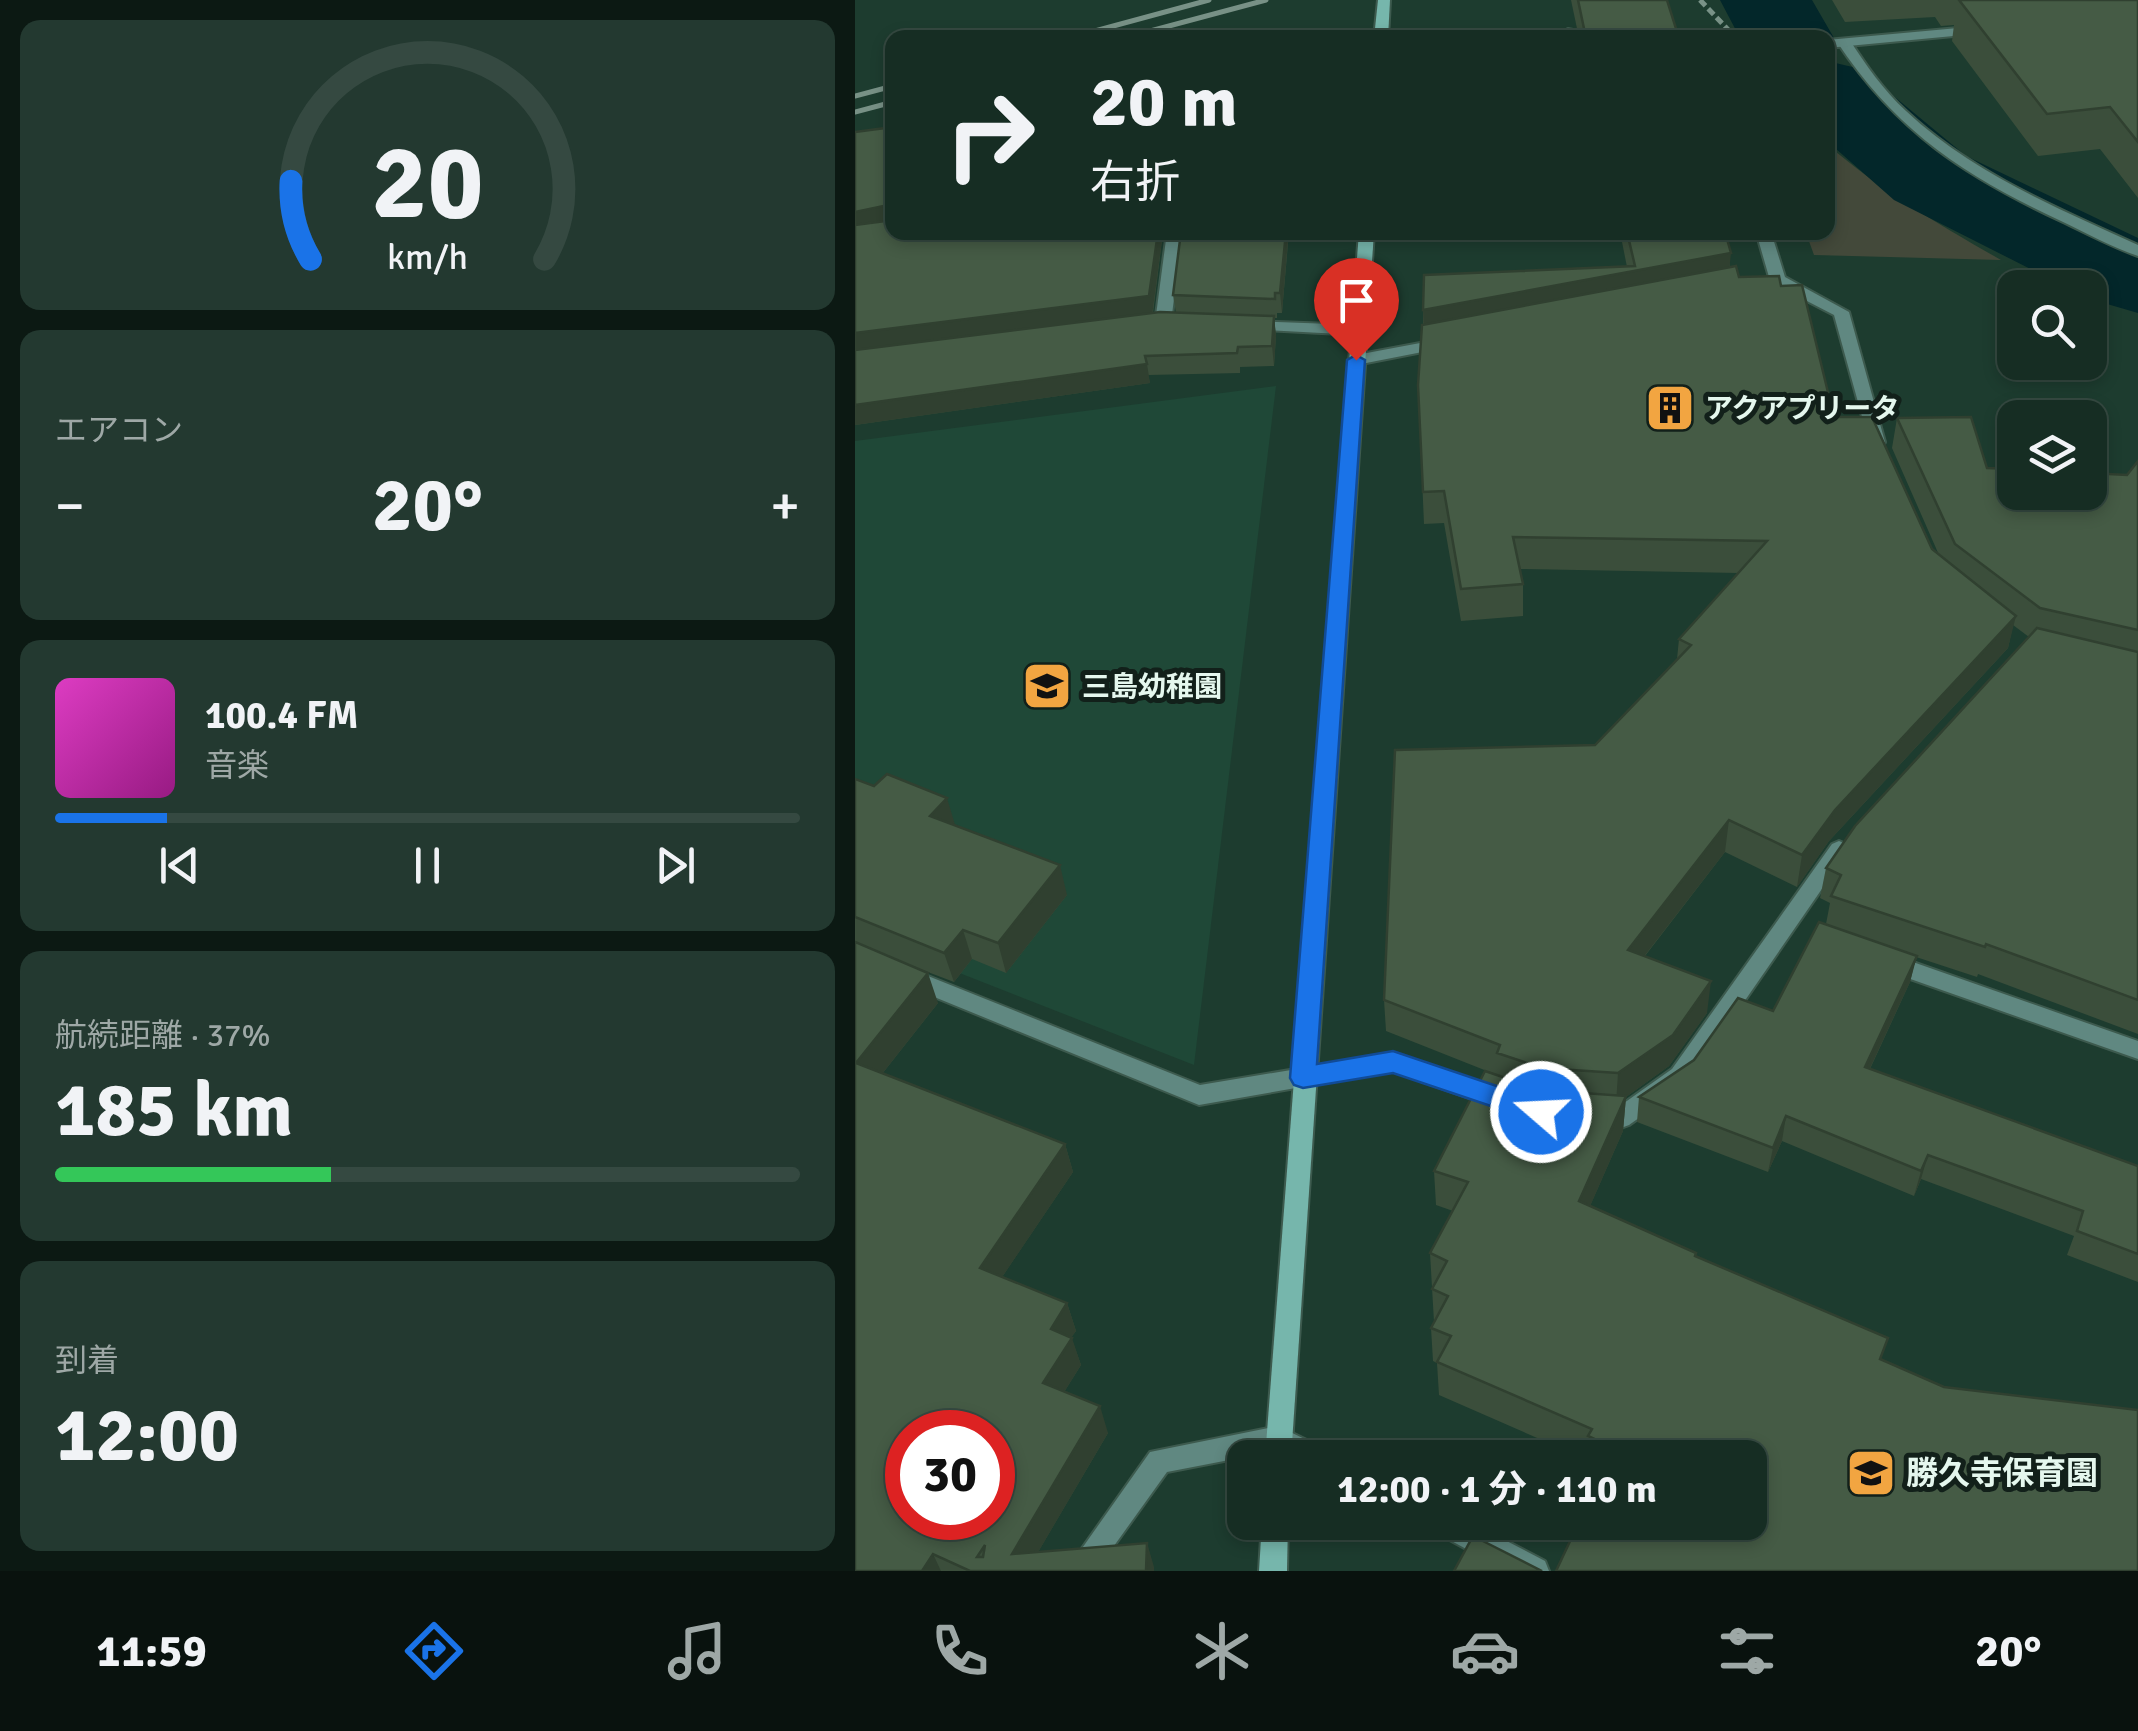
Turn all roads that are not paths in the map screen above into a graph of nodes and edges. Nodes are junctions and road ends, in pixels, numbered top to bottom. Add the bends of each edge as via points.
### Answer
1 (1384, 0) edge
2 (2001, 28) edge
3 (1382, 30) edge
4 (1844, 42) junction
5 (1835, 43) edge
6 (1174, 240) edge
7 (1366, 240) edge
8 (1766, 240) edge
9 (2138, 251) edge
10 (1779, 280) junction
11 (1740, 287) edge
12 (1163, 323) junction
13 (1182, 324) edge
14 (1143, 325) edge
15 (1241, 326) edge
16 (1359, 330) junction
17 (1471, 338) edge
18 (1356, 360) junction
19 (1884, 466) edge
20 (1853, 835) edge
21 (1874, 957) edge
22 (891, 971) edge
23 (2138, 1050) edge
24 (1303, 1078) junction
25 (1522, 1106) edge
26 (1573, 1114) edge
27 (1279, 1440) edge
28 (1227, 1453) edge
29 (1274, 1540) edge
30 (1476, 1540) edge
31 (1081, 1571) edge
32 (1273, 1571) edge
33 (1535, 1571) edge

1 - 3 street
2 - 4 street
4 - 5 street
4 - 9 street via 1873,85 1961,162
6 - 12 street
7 - 16 street
8 - 10 street
10 - 11 street
10 - 19 street via 1841,312
12 - 13 street
12 - 14 street
15 - 16 street
16 - 18 street
17 - 18 street
18 - 24 street
20 - 26 street via 1795,928 1680,1076 1621,1118
21 - 23 street
22 - 24 street via 1199,1094
24 - 25 street via 1393,1062
24 - 27 street
28 - 31 street via 1159,1460
29 - 32 street
30 - 33 street

